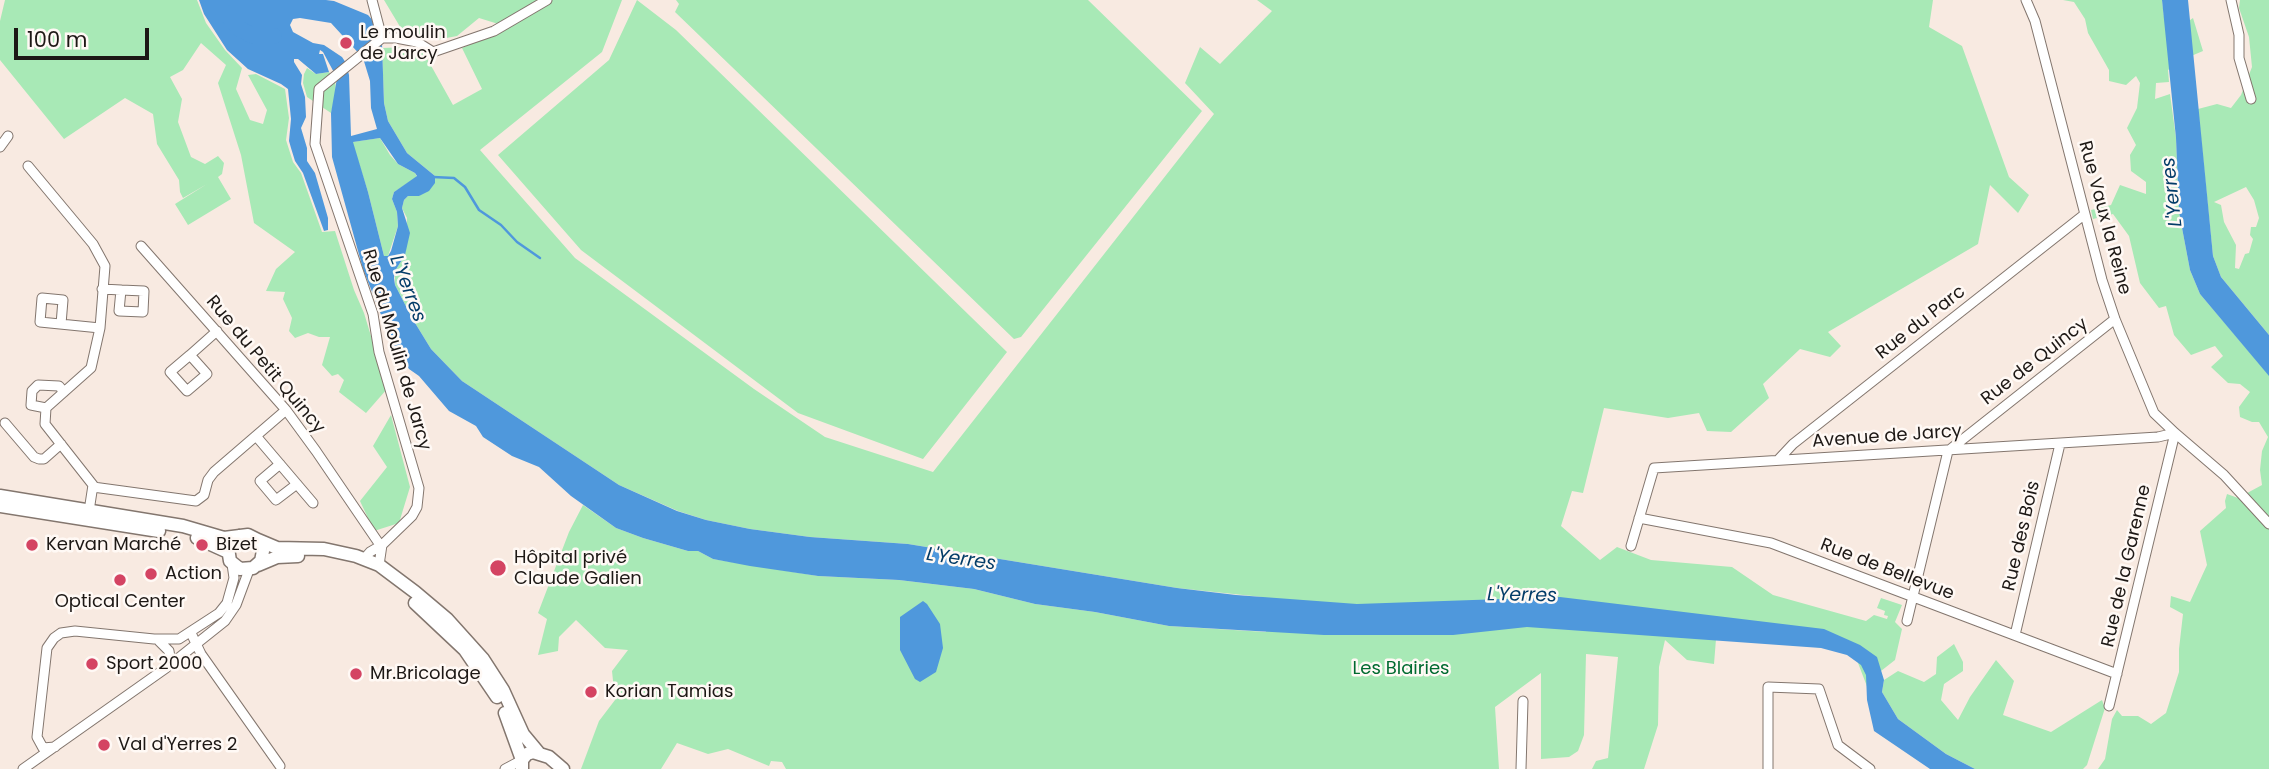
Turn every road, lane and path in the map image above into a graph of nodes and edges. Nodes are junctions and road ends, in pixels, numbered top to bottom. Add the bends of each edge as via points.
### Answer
1 (372, 0) edge
2 (547, 0) edge
3 (2026, 0) edge
4 (2231, 0) edge
5 (382, 38) junction
6 (2251, 99) dead end
7 (8, 136) dead end
8 (0, 147) edge
9 (28, 166) dead end
10 (2085, 214) junction
11 (141, 246) dead end
12 (102, 289) junction
13 (121, 290) dead end
14 (2115, 319) junction
15 (61, 324) dead end
16 (100, 328) junction
17 (217, 331) junction
18 (190, 355) dead end
19 (64, 392) junction
20 (46, 408) junction
21 (286, 410) junction
22 (5, 423) dead end
23 (2175, 433) junction
24 (256, 436) junction
25 (61, 444) junction
26 (2060, 444) junction
27 (1948, 451) junction
28 (1778, 460) junction
29 (280, 464) junction
30 (297, 484) junction
31 (93, 487) junction
32 (0, 496) edge
33 (313, 503) dead end
34 (0, 506) edge
35 (89, 511) junction
36 (1639, 518) junction
37 (2269, 524) edge
38 (239, 537) junction
39 (258, 540) junction
40 (382, 545) junction
41 (1631, 546) dead end
42 (230, 558) junction
43 (364, 559) junction
44 (379, 565) junction
45 (254, 567) junction
46 (1913, 597) junction
47 (1907, 621) dead end
48 (191, 633) junction
49 (2015, 635) junction
50 (154, 639) junction
51 (197, 645) junction
52 (166, 668) junction
53 (2117, 674) junction
54 (1523, 701) dead end
55 (2109, 706) dead end
56 (55, 747) junction
57 (538, 752) junction
58 (522, 764) edge
59 (280, 765) dead end
60 (23, 769) edge
61 (505, 769) edge
62 (563, 769) edge
63 (1521, 769) edge
64 (1769, 769) edge
65 (1870, 769) edge

1 - 5 street
2 - 5 street via 494,31 433,52 416,42
3 - 10 street, Rue Vaux la Reine
4 - 6 street via 2239,58
5 - 40 street, Rue du Moulin de Jarcy via 319,89 315,144 373,314 379,352 419,488 412,516
7 - 8 street
9 - 12 street via 93,244 105,266
10 - 14 street, Rue Vaux la Reine
10 - 28 street, Rue du Parc
11 - 17 street, Rue du Petit Quincy
12 - 13 street
12 - 16 street
14 - 23 street, Rue Vaux la Reine via 2154,413
14 - 27 street, Rue de Quincy
15 - 16 street
16 - 19 street via 91,368
17 - 18 street
17 - 21 street, Rue du Petit Quincy
19 - 20 street
19 - 20 street via 59,386 38,386 32,391 31,405
20 - 25 street via 45,424
21 - 24 street
21 - 40 street, Rue du Petit Quincy
22 - 25 street via 39,459
23 - 26 street, Avenue de Jarcy
23 - 37 street, Rue Vaux la Reine via 2224,475
23 - 53 street, Rue de la Garenne
24 - 29 street
24 - 31 street via 214,472 204,495 196,501
25 - 31 street
26 - 27 street, Avenue de Jarcy
26 - 49 street, Rue des Bois
27 - 28 street, Avenue de Jarcy
27 - 46 street
28 - 36 street, Avenue de Jarcy via 1654,468
29 - 30 street
29 - 30 street via 260,481 268,491 276,500
30 - 33 street
31 - 35 street
32 - 35 main road
34 - 42 main road via 182,534 208,542
35 - 38 main road via 183,526 224,538
36 - 41 street
36 - 46 street, Rue de Bellevue via 1771,543
38 - 39 main road
38 - 42 main road via 230,545
39 - 43 main road via 277,548 324,549
39 - 45 main road via 263,551
40 - 43 street, Rue du Moulin de Jarcy
40 - 44 street
42 - 45 main road via 240,569
42 - 48 street via 234,578 227,603
43 - 44 main road
44 - 57 main road via 471,645
45 - 51 street via 233,612
45 - 58 main road via 277,557 336,558 370,570 396,586 478,667 499,701
46 - 47 street
46 - 49 street, Rue de Bellevue
48 - 50 street via 179,639
48 - 51 street
49 - 53 street, Rue de Bellevue
50 - 52 street via 169,651
50 - 56 street via 75,631 54,638 47,648 37,737 43,748
51 - 52 street
51 - 59 street
52 - 56 street
53 - 55 street, Rue de la Garenne
54 - 63 street
56 - 60 street
57 - 58 main road via 527,754
57 - 62 main road
58 - 61 street
64 - 65 street via 1768,687 1819,688 1838,746

